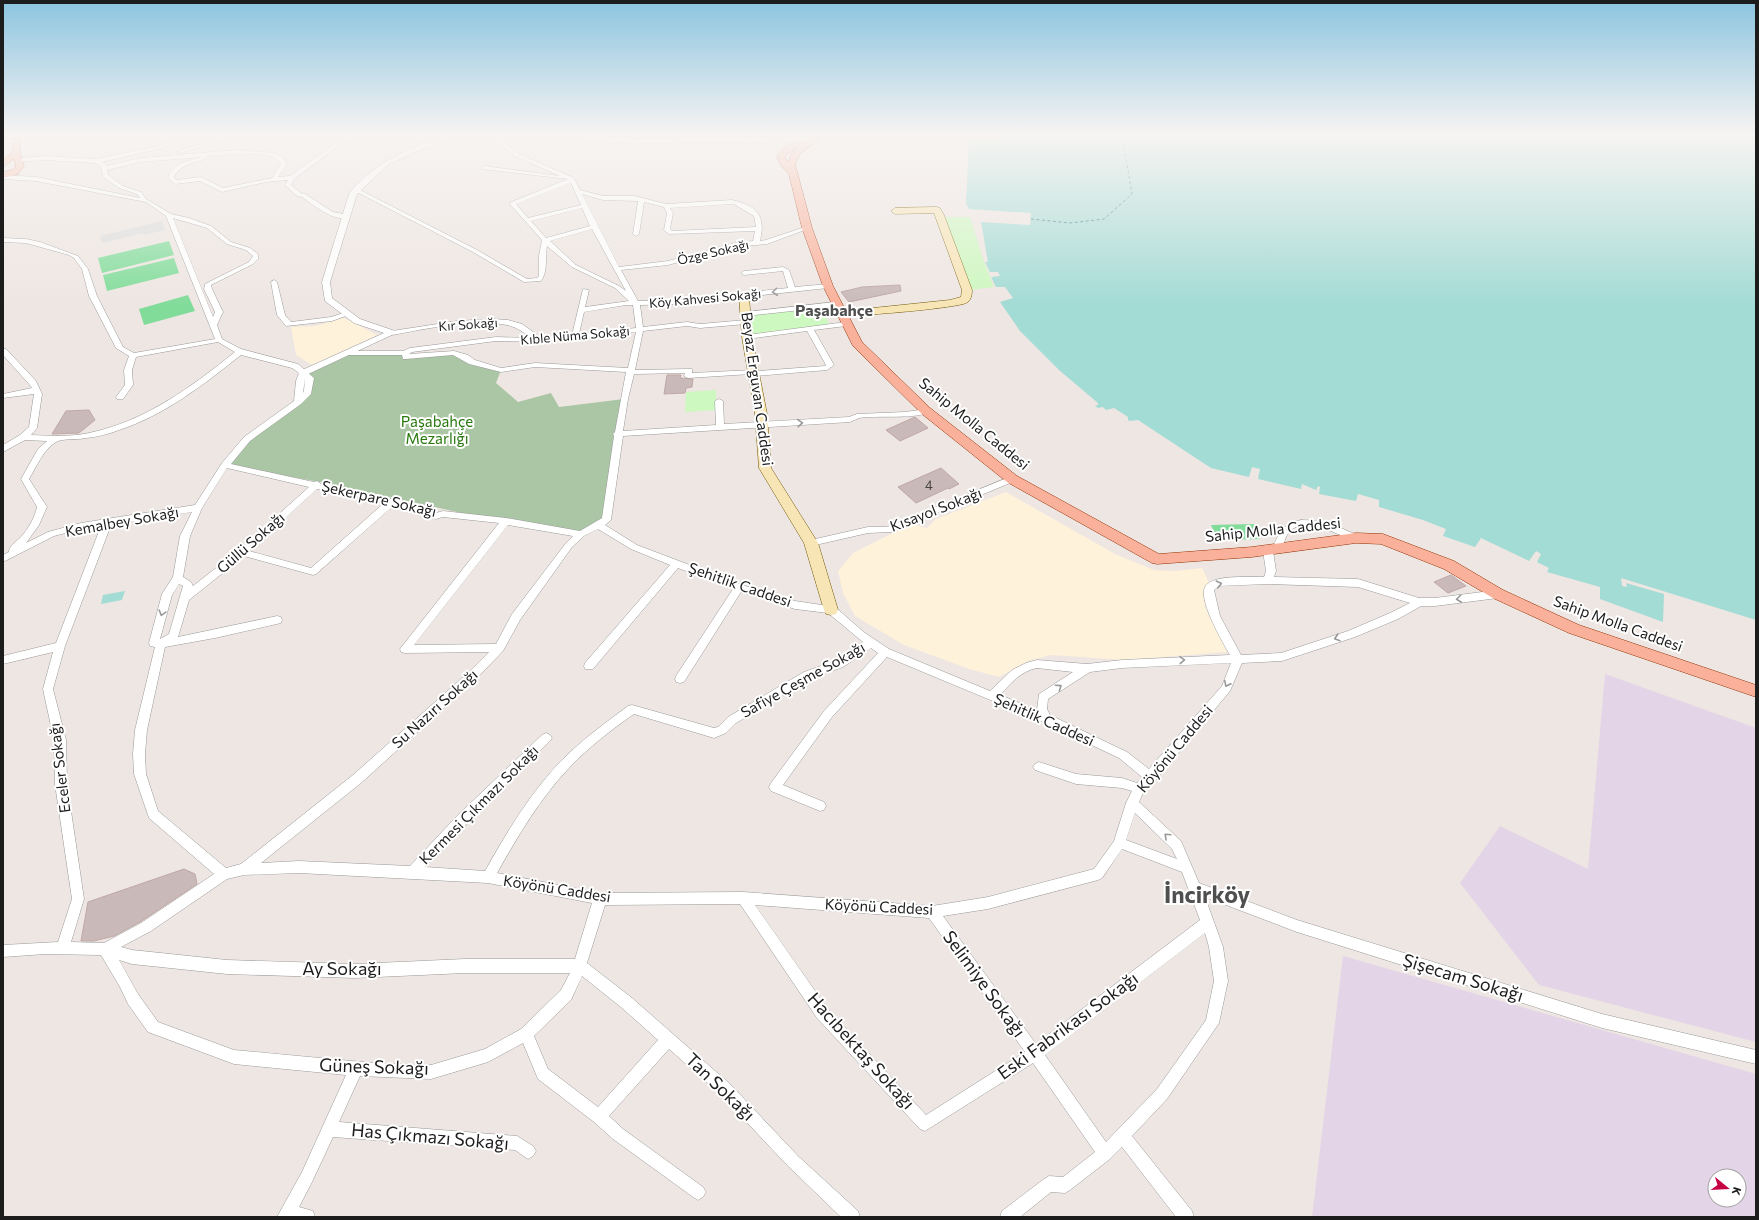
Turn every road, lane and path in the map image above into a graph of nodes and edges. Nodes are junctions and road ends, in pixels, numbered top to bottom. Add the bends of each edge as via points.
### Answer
1 (101, 192) edge
2 (136, 192) edge
3 (296, 192) edge
4 (355, 192) edge
5 (360, 192) edge
6 (541, 192) edge
7 (578, 192) edge
8 (581, 192) edge
9 (798, 192) edge
10 (641, 201) junction
11 (148, 202) junction
12 (585, 206) junction
13 (666, 206) junction
14 (895, 211) dead end
15 (169, 215) junction
16 (347, 216) junction
17 (526, 220) junction
18 (594, 227) junction
19 (807, 228) junction
20 (759, 229) junction
21 (636, 234) dead end
22 (3, 240) edge
23 (545, 240) junction
24 (756, 242) junction
25 (618, 269) junction
26 (744, 273) dead end
27 (274, 282) dead end
28 (828, 286) junction
29 (585, 290) dead end
30 (792, 290) junction
31 (744, 296) junction
32 (636, 303) junction
33 (582, 310) junction
34 (347, 314) junction
35 (840, 314) junction
36 (746, 318) junction
37 (213, 325) junction
38 (639, 329) junction
39 (810, 330) junction
40 (392, 333) junction
41 (576, 337) junction
42 (747, 337) junction
43 (219, 340) junction
44 (539, 340) junction
45 (3, 351) edge
46 (241, 351) junction
47 (347, 353) junction
48 (405, 354) junction
49 (133, 355) junction
50 (630, 371) junction
51 (303, 373) junction
52 (754, 373) junction
53 (36, 390) junction
54 (3, 396) edge
55 (120, 397) dead end
56 (719, 401) dead end
57 (926, 411) junction
58 (761, 424) junction
59 (720, 427) junction
60 (617, 434) junction
61 (23, 437) junction
62 (54, 439) junction
63 (3, 449) edge
64 (225, 465) junction
65 (1012, 479) junction
66 (317, 484) junction
67 (391, 502) junction
68 (198, 508) junction
69 (506, 521) junction
70 (106, 523) junction
71 (598, 525) junction
72 (582, 534) junction
73 (1356, 538) junction
74 (811, 543) junction
75 (1272, 550) junction
76 (242, 552) junction
77 (3, 558) edge
78 (677, 563) junction
79 (178, 578) junction
80 (1268, 580) junction
81 (739, 588) junction
82 (1498, 594) junction
83 (183, 600) junction
84 (1419, 602) junction
85 (831, 610) junction
86 (277, 620) dead end
87 (871, 642) junction
88 (161, 644) junction
89 (60, 646) junction
90 (499, 648) junction
91 (884, 652) junction
92 (1238, 659) junction
93 (3, 660) edge
94 (589, 666) dead end
95 (1088, 668) junction
96 (680, 679) dead end
97 (1756, 691) edge
98 (992, 696) junction
99 (1045, 718) junction
100 (546, 738) dead end
101 (1039, 767) dead end
102 (1151, 776) junction
103 (1139, 789) junction
104 (1132, 804) junction
105 (820, 806) dead end
106 (1119, 843) junction
107 (1187, 868) junction
108 (244, 869) junction
109 (413, 872) junction
110 (224, 874) junction
111 (488, 877) junction
112 (1195, 887) junction
113 (743, 898) junction
114 (600, 899) junction
115 (932, 912) junction
116 (1207, 923) junction
117 (63, 948) junction
118 (105, 949) junction
119 (3, 951) edge
120 (580, 966) junction
121 (526, 1034) junction
122 (668, 1039) junction
123 (1035, 1054) junction
124 (1756, 1057) edge
125 (356, 1069) junction
126 (599, 1117) junction
127 (926, 1124) joint
128 (329, 1128) junction
129 (1123, 1136) junction
130 (528, 1151) dead end
131 (1105, 1154) junction
132 (698, 1192) dead end
133 (287, 1214) edge
134 (307, 1217) edge
135 (852, 1217) edge
136 (1008, 1217) edge
137 (1186, 1217) edge

1 - 11 street
2 - 11 street
3 - 16 street via 331,214
4 - 16 street
5 - 23 street via 475,251 526,281 539,280 542,276
6 - 17 street via 512,204
7 - 12 street
8 - 10 street via 603,198
9 - 19 main road, Sahip Molla Caddesi
10 - 13 street
10 - 21 street
11 - 15 street
12 - 17 street
12 - 18 street
13 - 20 street via 739,203 758,216
13 - 20 street via 670,213 667,230 671,233
14 - 35 main road via 937,210 967,290 966,298 950,303
15 - 37 street
15 - 37 street via 209,227 229,243 248,249 256,255 251,263 208,284 219,312
16 - 34 street via 326,282 328,299
17 - 23 street
18 - 23 street
18 - 25 street
19 - 24 street, Özge Sokağı via 767,242
19 - 28 main road, Sahip Molla Caddesi
20 - 24 street
22 - 49 street via 40,244 76,257 85,269 93,296 120,348
23 - 32 street via 574,266 616,287
24 - 25 street, Özge Sokağı via 668,263
25 - 32 street
26 - 30 street via 786,270
27 - 34 street via 281,315 290,324 332,319
28 - 30 street, Köy Kahvesi Sokağı
28 - 35 main road, Sahip Molla Caddesi
29 - 33 street
30 -> 31 street, Köy Kahvesi Sokağı
31 - 32 street, Köy Kahvesi Sokağı
31 - 36 main road, Beyaz Erguvan Caddesi
32 - 33 street, Köy Kahvesi Sokağı
32 - 38 street
33 - 41 street
34 - 40 street via 357,321
35 - 36 street, Kıble Nüma Sokağı
35 - 39 street
35 - 57 main road, Sahip Molla Caddesi via 857,344
36 - 38 street, Kıble Nüma Sokağı via 700,326 687,324
36 - 42 main road, Beyaz Erguvan Caddesi
37 - 43 street
38 - 41 street, Kıble Nüma Sokağı
38 - 50 street via 640,336
39 - 42 street
39 - 52 street via 830,365 827,368
40 - 44 street, Kır Sokağı via 500,320 519,326
40 - 47 street
41 - 44 street, Kıble Nüma Sokağı
42 - 52 main road, Beyaz Erguvan Caddesi
43 - 46 street
43 - 49 street
44 - 48 street, Kıble Nüma Sokağı via 496,339 410,350
45 - 53 street via 33,383
46 - 51 street via 252,358
46 - 62 street via 200,384 151,416 98,434
47 - 48 street
47 - 51 street
48 - 50 street via 406,357 454,353 472,362 501,370 535,365
49 - 55 street via 128,370 130,385
50 - 52 street via 689,371 688,376
50 - 60 street
51 - 64 street via 310,378 308,392 247,439
52 - 58 main road, Beyaz Erguvan Caddesi
53 - 54 street
53 - 61 street via 38,394 33,428
56 - 59 street
58 -> 57 street via 850,419 857,416
57 - 65 main road, Sahip Molla Caddesi
58 - 59 street
58 - 74 main road, Beyaz Erguvan Caddesi via 766,468
59 - 60 street
60 - 71 street via 606,520
61 - 62 street
61 - 63 street
62 - 77 street via 41,451 25,479 42,507 37,522 22,542
64 - 66 street, Şekerpare Sokağı
64 - 68 street
65 - 74 street, Kısayol Sokağı via 888,530 868,530
65 - 75 main road, Sahip Molla Caddesi via 1157,558
66 - 67 street, Şekerpare Sokağı
66 - 76 street, Güllü Sokağı
67 - 69 street, Şekerpare Sokağı via 436,516 443,514
67 - 76 street via 313,572
68 - 70 street, Kemalbey Sokağı
68 - 79 street via 185,536
69 - 72 street, Şekerpare Sokağı
69 - 90 street via 405,648
70 - 77 street, Kemalbey Sokağı via 51,534
70 - 89 street, Eceler Sokağı
71 - 72 street, Su Nazırı Sokağı
71 - 78 street, Şehitlik Caddesi via 634,547
72 - 90 street, Su Nazırı Sokağı via 562,553 516,617
73 - 75 main road, Sahip Molla Caddesi
73 - 75 street via 1333,528 1304,523 1292,525 1286,530
73 - 82 main road, Sahip Molla Caddesi via 1383,539 1412,550 1449,565
74 - 85 main road, Beyaz Erguvan Caddesi
75 - 80 street
76 - 83 street, Güllü Sokağı
78 - 81 street, Şehitlik Caddesi
78 - 94 street
79 - 83 street via 188,585
79 -> 88 street via 167,594 154,643
80 - 84 street via 1358,583
92 -> 80 street via 1222,632 1209,598 1209,588 1217,584
81 - 85 street, Şehitlik Caddesi via 795,605
81 - 96 street
82 -> 84 street
82 - 97 main road, Sahip Molla Caddesi via 1574,629
83 - 88 street via 173,636
84 -> 92 street via 1394,616 1351,634 1282,658
85 - 87 street, Şehitlik Caddesi
86 - 88 street
87 - 91 street, Şehitlik Caddesi
87 - 111 street, Safiye Çeşme Sokağı via 839,664 808,675 714,733 632,709 596,736 558,772 525,816
88 - 110 street via 141,730 140,774 153,814
89 - 93 street
89 - 117 street, Eceler Sokağı via 48,689 60,740 61,784 78,899
90 - 108 street, Su Nazırı Sokağı via 474,674 357,779
91 - 98 street, Şehitlik Caddesi
91 - 105 street via 828,714 775,787
95 -> 92 street
92 -> 102 street, Köyönü Caddesi via 1226,688
95 - 98 street via 1030,665 1020,669
99 -> 95 street via 1042,709 1044,697
98 - 99 street, Şehitlik Caddesi
99 - 102 street, Şehitlik Caddesi via 1123,755
100 - 109 street, Kermesi Çıkmazı Sokağı
101 - 103 street via 1076,779 1122,783
102 - 103 street, Köyönü Caddesi
103 - 104 street, Köyönü Caddesi
104 - 106 street, Köyönü Caddesi
107 -> 104 street via 1177,845
106 - 107 street
106 - 115 street, Köyönü Caddesi via 1098,874 988,903
107 - 112 street
108 - 109 street, Köyönü Caddesi via 299,867
108 - 110 street, Köyönü Caddesi
109 - 111 street, Köyönü Caddesi
110 - 118 street via 146,927
111 - 114 street, Köyönü Caddesi
112 - 116 street
112 - 124 street, Şişecam Sokağı via 1297,926 1602,1021
113 - 114 street, Köyönü Caddesi
113 - 115 street, Köyönü Caddesi
113 - 127 street, Hacıbektaş Sokağı via 822,1013
114 - 120 street, Güneş Sokağı
115 - 123 street, Selimiye Sokağı
116 - 123 street, Eski Fabrikası Sokağı
116 - 129 street via 1216,947 1221,981 1212,1023 1162,1094
117 - 118 street, Ay Sokağı
117 - 119 street, Ay Sokağı
118 - 120 street, Ay Sokağı via 140,958 227,967 355,971 465,966
118 - 125 street, Güneş Sokağı via 133,999 153,1027 234,1057
120 - 121 street, Güneş Sokağı via 566,995
120 - 122 street, Tan Sokağı via 628,1003
121 - 125 street, Güneş Sokağı via 488,1055 431,1072
121 - 126 street via 543,1074
122 - 126 street
122 - 135 street, Tan Sokağı via 725,1088 794,1161
123 - 127 street, Eski Fabrikası Sokağı
123 - 131 street, Selimiye Sokağı
125 - 128 street
126 - 132 street via 618,1134
128 - 130 street, Has Çıkmazı Sokağı via 517,1143
128 - 133 street via 307,1178
129 - 131 street
129 - 137 street
131 - 136 street via 1065,1185 1049,1184
133 - 134 street

